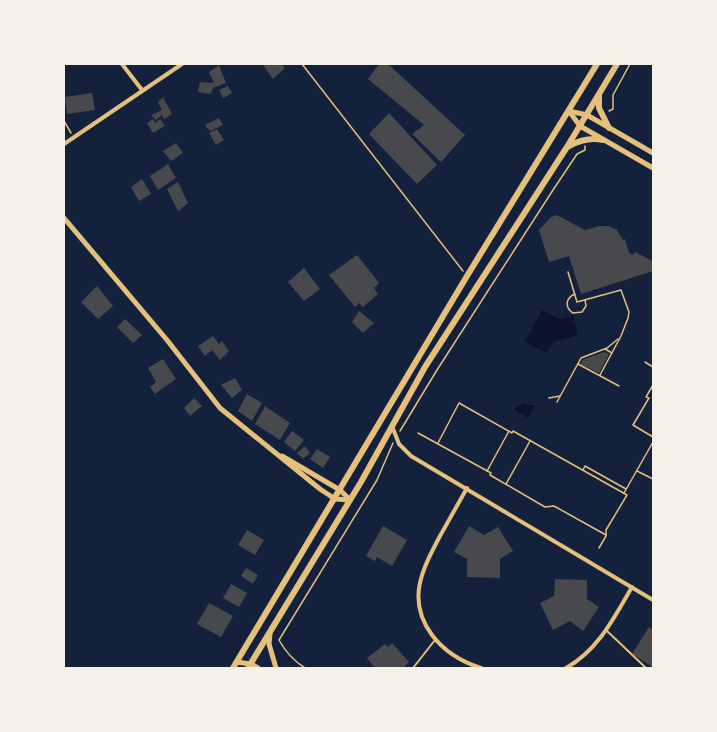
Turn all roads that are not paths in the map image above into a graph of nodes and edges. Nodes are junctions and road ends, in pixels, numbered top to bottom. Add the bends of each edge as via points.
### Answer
1 (122, 64) edge
2 (182, 64) edge
3 (597, 64) edge
4 (617, 64) edge
5 (142, 90) junction
6 (599, 95) junction
7 (569, 111) junction
8 (587, 115) junction
9 (580, 126) junction
10 (609, 128) junction
11 (603, 140) junction
12 (64, 144) edge
13 (568, 147) junction
14 (653, 153) edge
15 (653, 168) edge
16 (64, 218) edge
17 (392, 425) junction
18 (271, 449) junction
19 (467, 488) junction
20 (340, 490) junction
21 (335, 499) junction
22 (350, 500) junction
23 (632, 587) junction
24 (653, 600) edge
25 (606, 630) junction
26 (270, 634) junction
27 (435, 640) junction
28 (235, 665) edge
29 (250, 666) edge
30 (240, 668) edge
31 (258, 668) edge
32 (276, 668) edge
33 (413, 668) edge
34 (479, 668) edge
35 (566, 668) edge
36 (646, 668) edge

1 - 5 street
2 - 5 street
3 - 7 main road
4 - 6 main road
5 - 12 street
6 - 8 main road
6 - 10 main road via 599,108
7 - 8 street
7 - 9 street
7 - 20 main road
8 - 9 main road
8 - 10 street
9 - 11 street
9 - 13 main road
10 - 14 street
11 - 13 main road via 591,138
11 - 15 street
13 - 17 main road via 425,367
16 - 18 street via 167,340 220,408
17 - 19 street via 400,444 411,456
17 - 22 main road
18 - 20 street
18 - 21 street
19 - 23 street
19 - 27 street via 421,574 419,608 424,625
20 - 21 main road
20 - 22 street
21 - 22 street
21 - 28 main road
22 - 26 main road
23 - 24 street
23 - 25 street
25 - 35 street via 586,654
25 - 36 lane
26 - 29 main road
26 - 32 street
27 - 33 lane
27 - 34 street via 452,654
28 - 29 street
28 - 30 street
29 - 31 street

